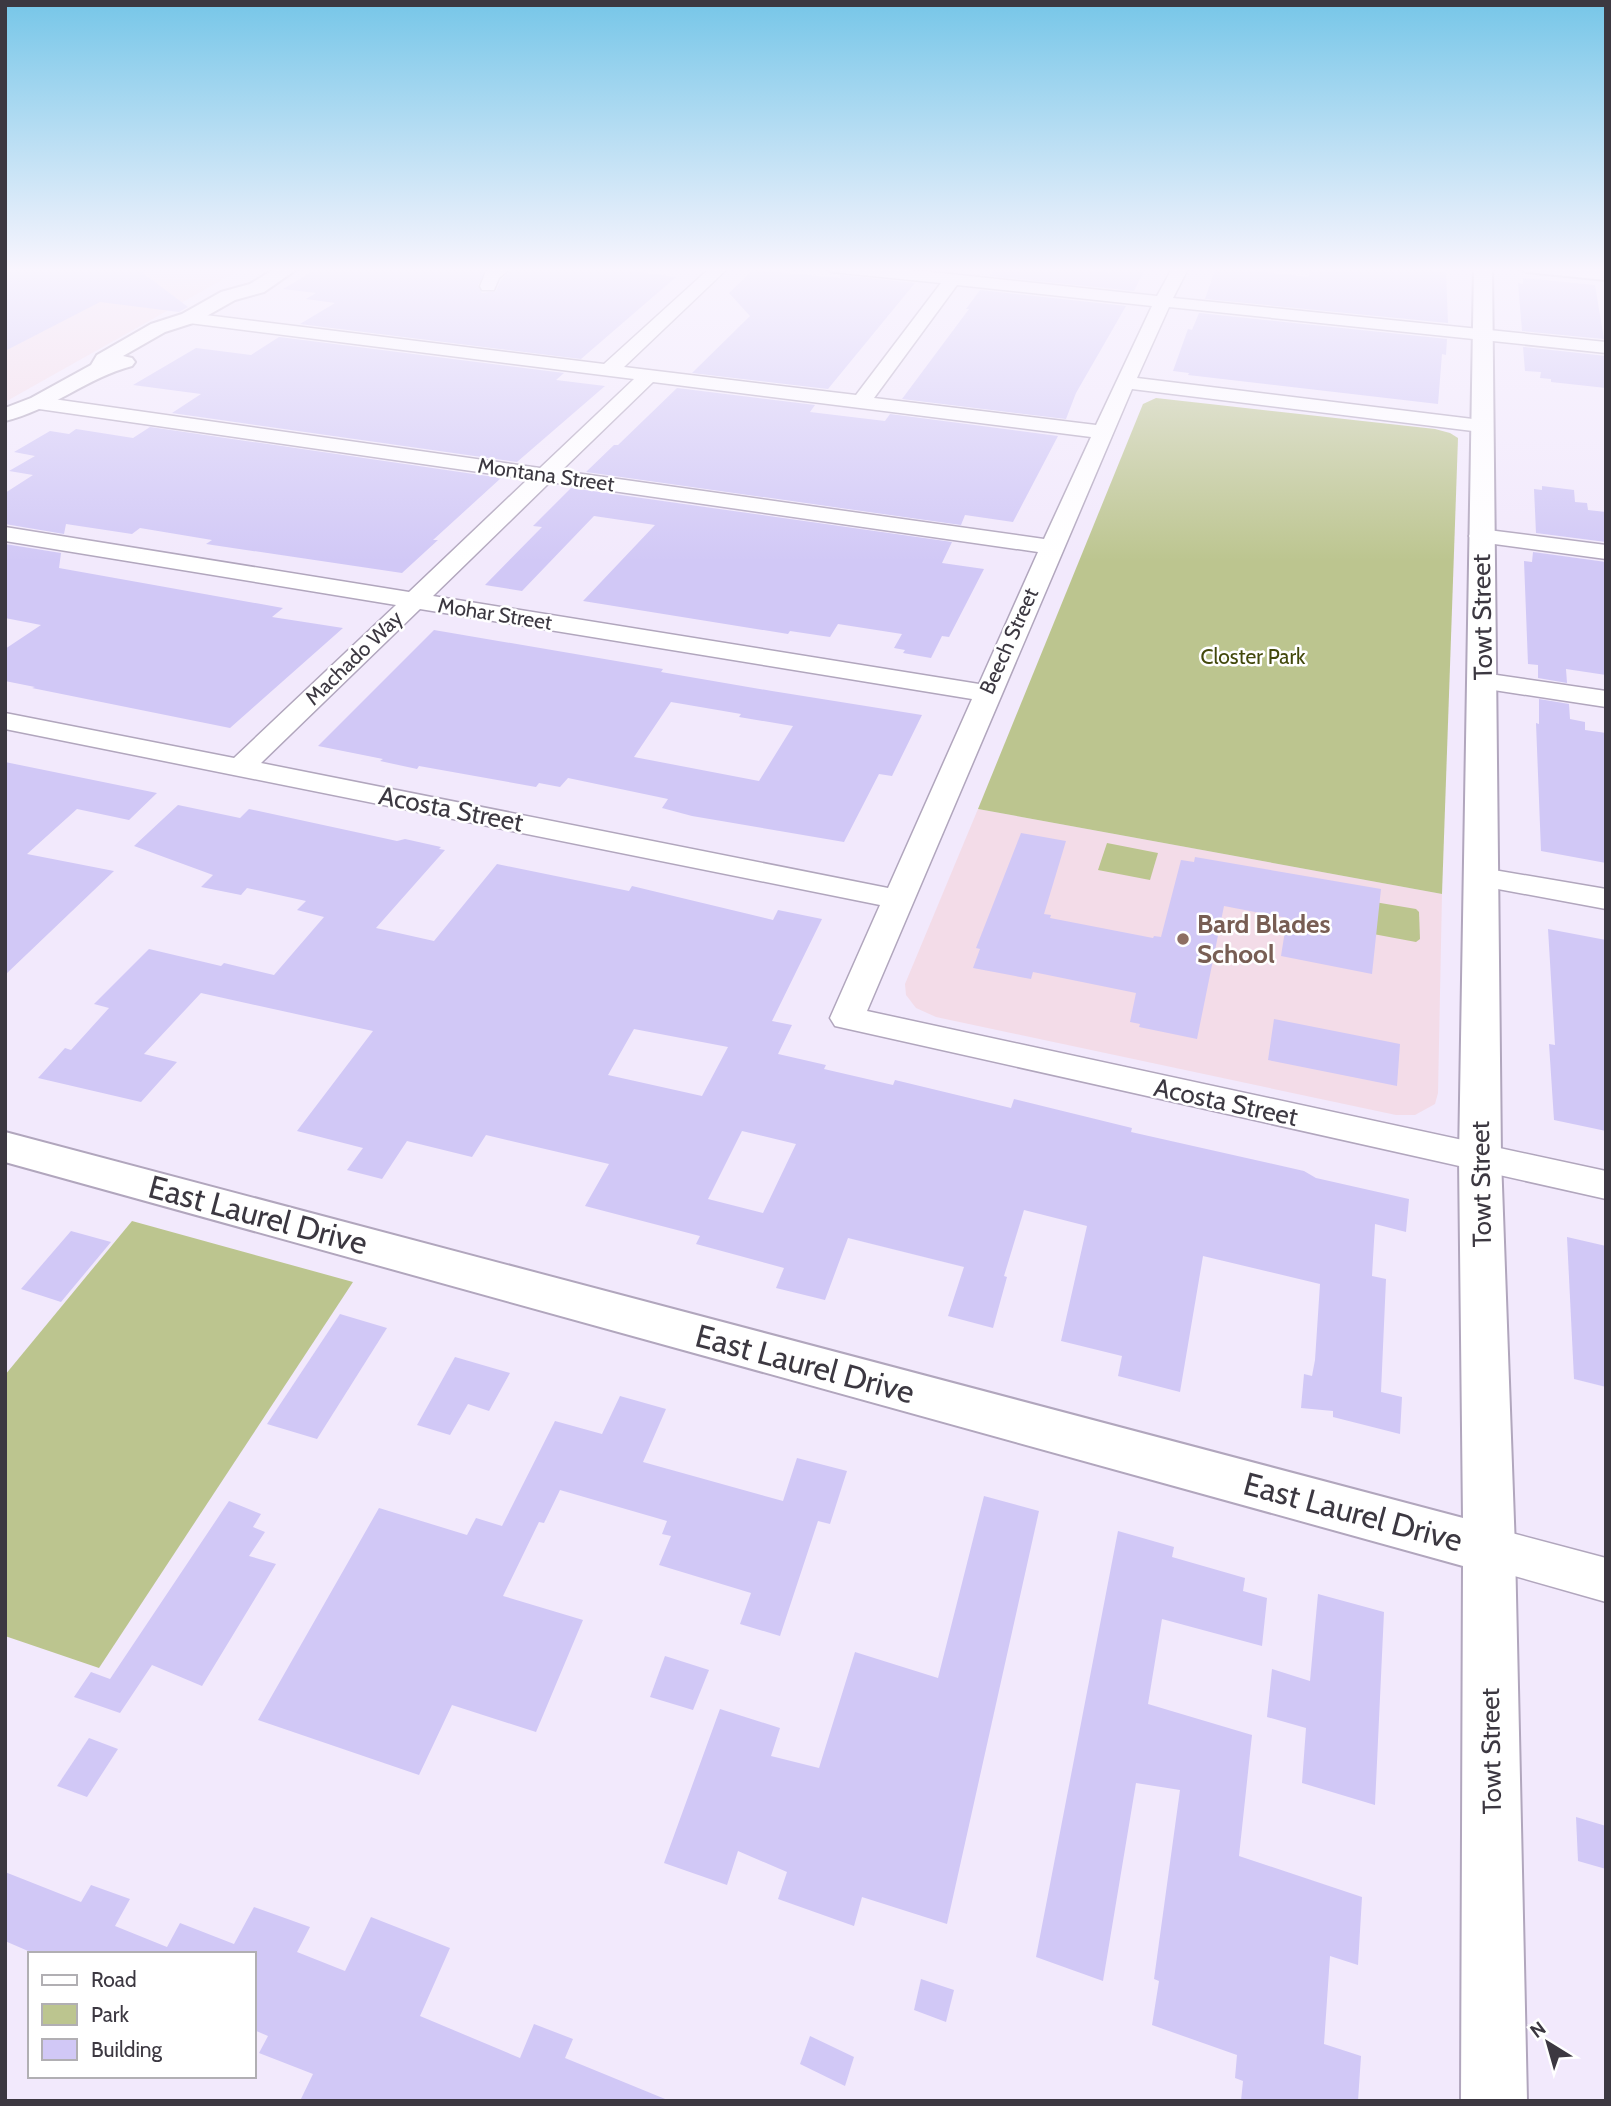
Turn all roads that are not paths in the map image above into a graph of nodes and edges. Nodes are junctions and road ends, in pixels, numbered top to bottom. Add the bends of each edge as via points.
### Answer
1 (113, 365) edge
2 (571, 365) edge
3 (614, 365) edge
4 (889, 365) edge
5 (1134, 365) edge
6 (1482, 365) edge
7 (609, 370) junction
8 (649, 375) junction
9 (1126, 383) junction
10 (862, 401) junction
11 (39, 403) junction
12 (5, 415) edge
13 (1481, 426) junction
14 (5, 432) edge
15 (1103, 432) junction
16 (545, 475) junction
17 (5, 534) edge
18 (1480, 536) junction
19 (1052, 547) junction
20 (1606, 552) edge
21 (412, 601) junction
22 (1483, 681) junction
23 (986, 693) junction
24 (1606, 699) edge
25 (5, 720) edge
26 (241, 766) junction
27 (1482, 877) junction
28 (897, 899) junction
29 (1606, 899) edge
30 (847, 1018) joint
31 (5, 1147) edge
32 (1480, 1158) junction
33 (1606, 1185) edge
34 (1489, 1549) junction
35 (1606, 1580) edge
36 (1494, 2101) edge

1 - 11 street
2 - 7 street
3 - 7 street
4 - 10 street
5 - 9 street, Beech Street
6 - 13 street, Towt Street
7 - 8 street
8 - 10 street
8 - 16 street, Machado Way
9 - 13 street
9 - 15 street, Beech Street
10 - 15 street
11 - 12 street
11 - 14 street via 31,417
11 - 16 street, Montana Street
13 - 18 street, Towt Street
15 - 19 street, Beech Street
16 - 19 street, Montana Street
16 - 21 street, Machado Way
17 - 21 street, Mohar Street
18 - 20 street
18 - 22 street, Towt Street
19 - 23 street, Beech Street
21 - 23 street, Mohar Street
21 - 26 street, Machado Way
22 - 24 street
22 - 27 street, Towt Street
23 - 28 street, Beech Street
25 - 26 street, Acosta Street
26 - 28 street, Acosta Street
27 - 29 street
27 - 32 street, Towt Street
28 - 30 street, Beech Street
30 - 32 street, Acosta Street
31 - 34 street, East Laurel Drive
32 - 33 street, Acosta Street
32 - 34 street, Towt Street
34 - 35 street, East Laurel Drive
34 - 36 street, Towt Street

